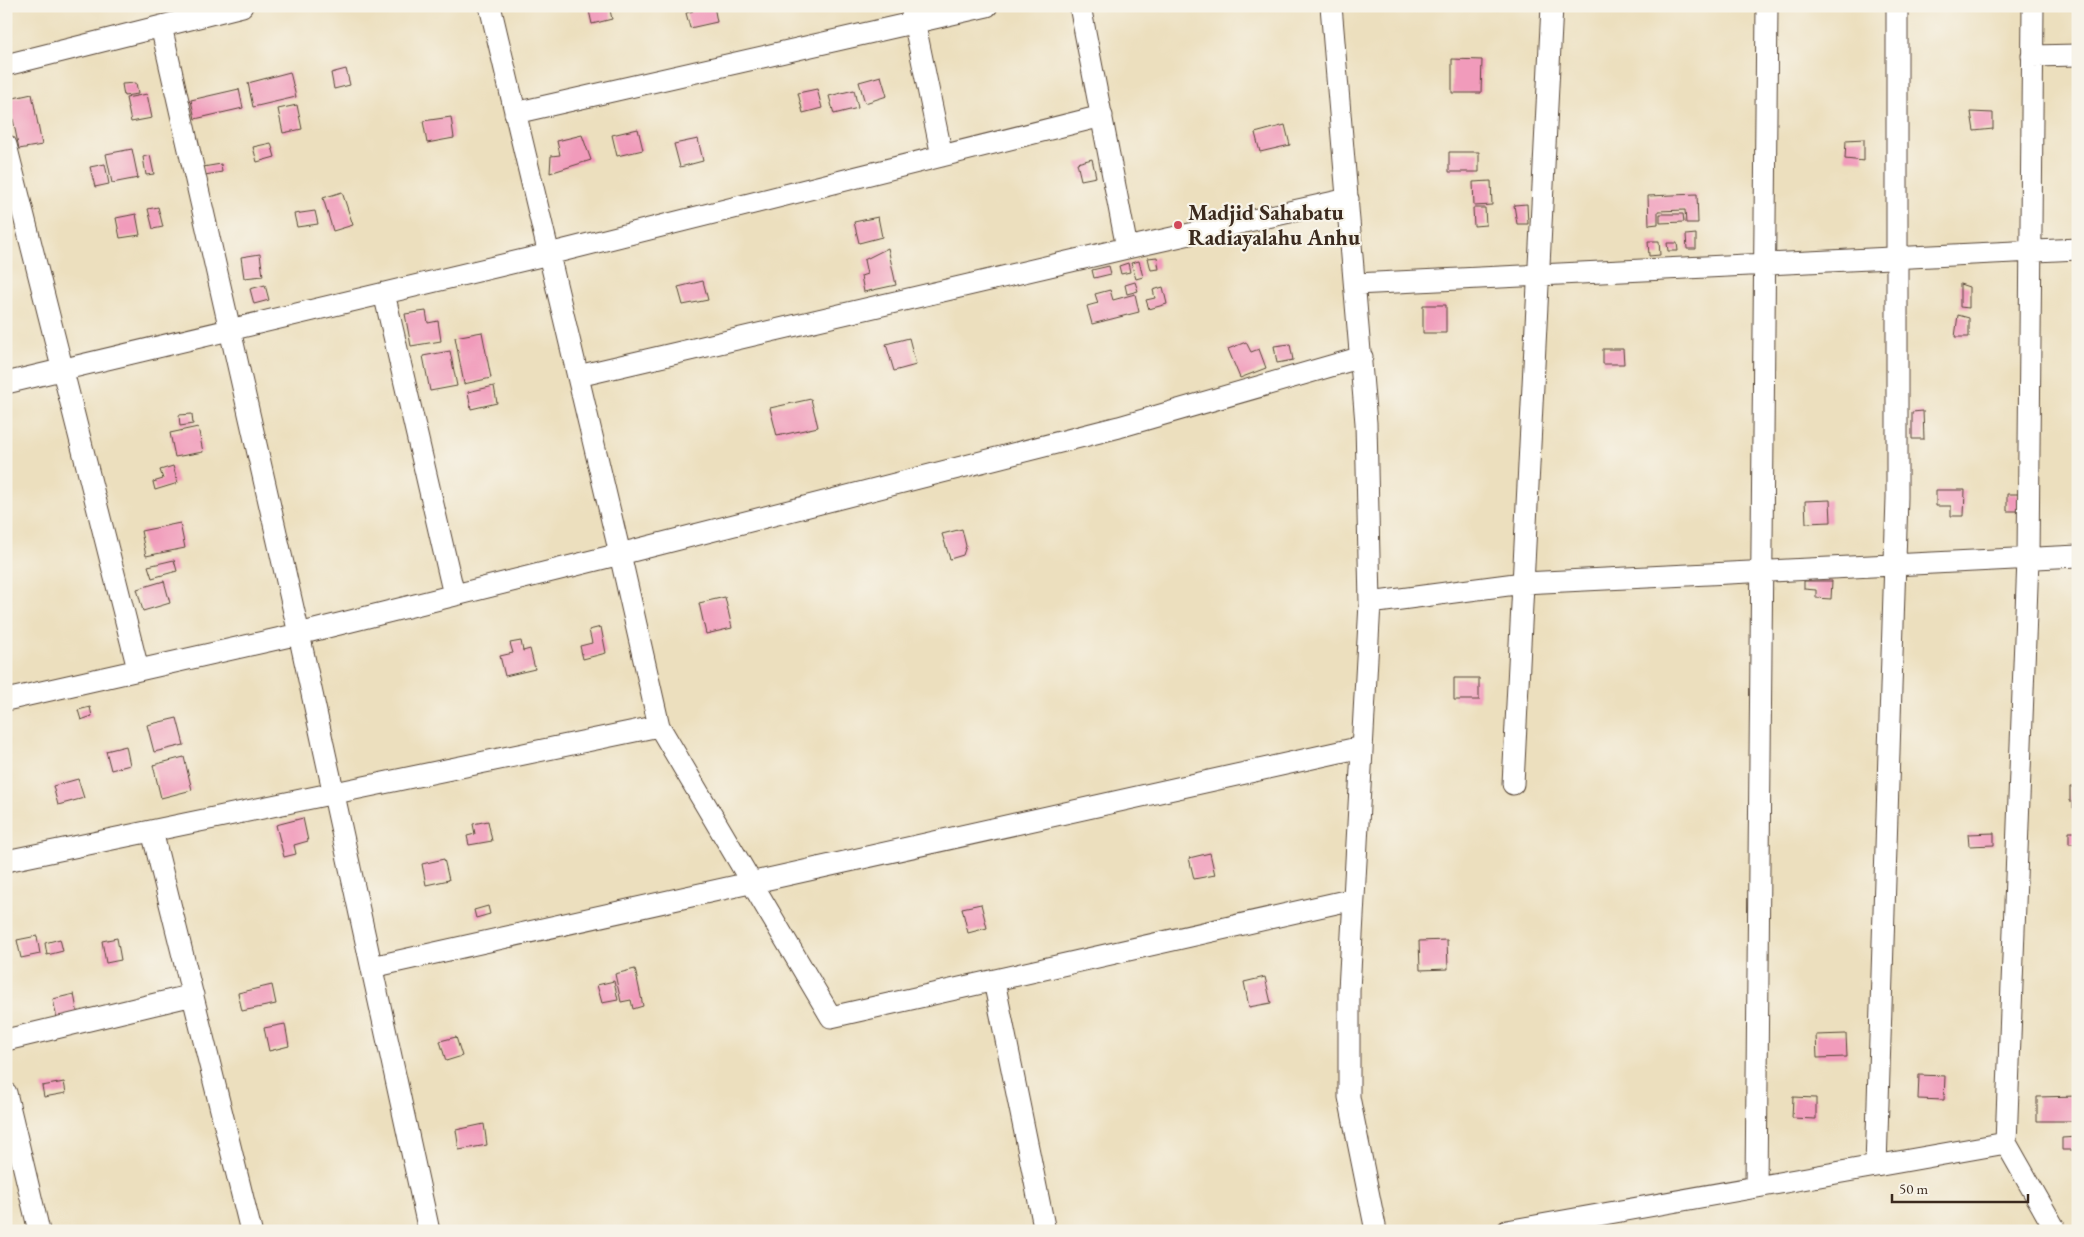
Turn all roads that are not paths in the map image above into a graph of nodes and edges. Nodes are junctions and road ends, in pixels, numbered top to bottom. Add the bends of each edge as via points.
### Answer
1 (242, 6) edge
2 (490, 6) edge
3 (987, 6) edge
4 (1080, 6) edge
5 (1331, 6) edge
6 (1552, 6) edge
7 (1768, 6) edge
8 (1897, 6) edge
9 (2033, 6) edge
10 (913, 14) edge
11 (161, 26) junction
12 (2078, 55) edge
13 (2032, 56) junction
14 (6, 65) edge
15 (515, 113) junction
16 (1102, 116) junction
17 (6, 145) edge
18 (942, 156) junction
19 (1348, 199) junction
20 (1127, 248) junction
21 (2078, 250) edge
22 (2030, 252) junction
23 (549, 254) junction
24 (1897, 258) junction
25 (1765, 264) junction
26 (1538, 276) junction
27 (1355, 284) junction
28 (384, 293) junction
29 (230, 329) junction
30 (1362, 357) junction
31 (62, 369) junction
32 (578, 376) junction
33 (6, 383) edge
34 (620, 554) junction
35 (2078, 556) edge
36 (2028, 560) junction
37 (1894, 566) junction
38 (1762, 572) junction
39 (1523, 583) junction
40 (454, 595) junction
41 (1370, 603) junction
42 (299, 634) junction
43 (138, 669) junction
44 (6, 700) edge
45 (659, 726) junction
46 (1362, 747) junction
47 (1513, 784) dead end
48 (334, 794) junction
49 (152, 831) junction
50 (6, 861) edge
51 (752, 882) junction
52 (1354, 899) junction
53 (372, 967) junction
54 (994, 981) junction
55 (193, 995) junction
56 (6, 1040) edge
57 (6, 1093) edge
58 (2006, 1143) junction
59 (1876, 1166) junction
60 (1756, 1187) junction
61 (39, 1231) edge
62 (251, 1231) edge
63 (429, 1231) edge
64 (1045, 1231) edge
65 (1376, 1231) edge
66 (1507, 1231) edge
67 (2056, 1231) edge

1 - 11 street
2 - 15 street
3 - 10 street
4 - 16 street
5 - 19 street
6 - 26 street
7 - 25 street
8 - 24 street
9 - 13 street
10 - 15 street
10 - 18 street
11 - 14 street
11 - 29 street
12 - 13 street
13 - 22 street
15 - 23 street
16 - 18 street
16 - 20 street
17 - 31 street
18 - 23 street
19 - 20 street
19 - 27 street
20 - 32 street
21 - 22 street
22 - 24 street
22 - 36 street
23 - 28 street
23 - 32 street
24 - 25 street
24 - 37 street
25 - 26 street
25 - 38 street
26 - 27 street
26 - 39 street
27 - 30 street
28 - 29 street
28 - 40 street
29 - 31 street
29 - 42 street
30 - 34 street via 1120,427
30 - 41 street
31 - 33 street
31 - 43 street
32 - 34 street
34 - 40 street
34 - 45 street
35 - 36 street
36 - 37 street
36 - 58 street
37 - 38 street
37 - 59 street
38 - 39 street
38 - 60 street
39 - 41 street
39 - 47 street
40 - 42 street
41 - 46 street
42 - 43 street
42 - 48 street
43 - 44 street
45 - 48 street
45 - 51 street
46 - 51 street
46 - 52 street
48 - 49 street
48 - 53 street
49 - 50 street
49 - 55 street
51 - 53 street
51 - 54 street via 831,1017
52 - 54 street
52 - 65 street via 1348,990 1348,1097
53 - 63 street
54 - 64 street
55 - 56 street
55 - 62 street
57 - 61 street
58 - 59 street
58 - 67 street
59 - 60 street
60 - 66 street

